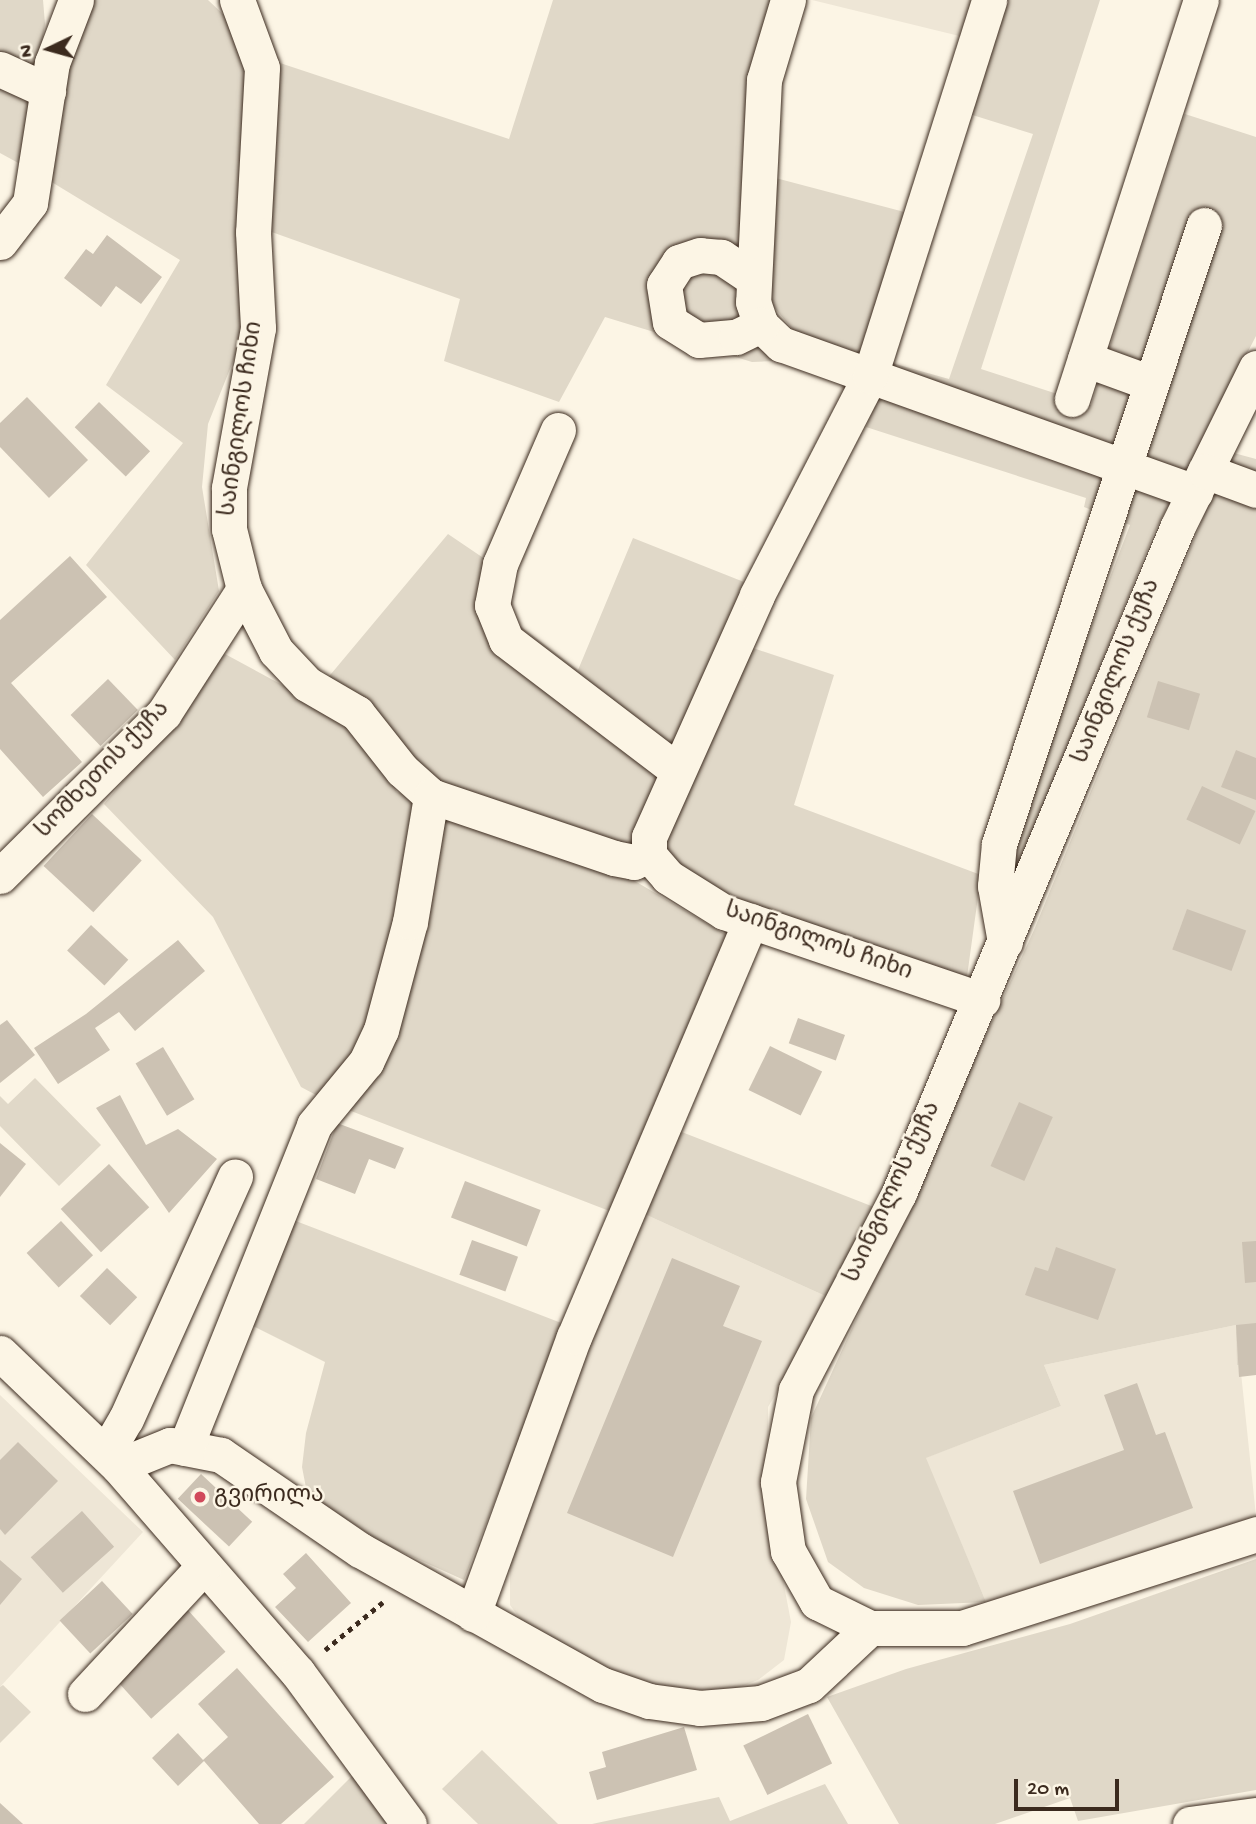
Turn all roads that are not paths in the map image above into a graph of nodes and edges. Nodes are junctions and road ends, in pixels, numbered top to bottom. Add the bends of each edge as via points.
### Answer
1 (76, 0) edge
2 (237, 0) edge
3 (788, 0) edge
4 (989, 0) edge
5 (1201, 0) edge
6 (0, 69) edge
7 (48, 91) junction
8 (1204, 225) dead end
9 (0, 243) edge
10 (754, 279) junction
11 (761, 325) junction
12 (1085, 359) junction
13 (1256, 368) edge
14 (870, 376) junction
15 (1151, 383) junction
16 (1072, 399) dead end
17 (558, 430) dead end
18 (1124, 467) junction
19 (1200, 482) junction
20 (1256, 490) edge
21 (244, 589) junction
22 (1044, 708) junction
23 (1092, 734) junction
24 (678, 771) junction
25 (432, 796) junction
26 (649, 855) junction
27 (0, 876) edge
28 (751, 921) junction
29 (1005, 942) junction
30 (982, 1000) junction
31 (235, 1176) dead end
32 (184, 1290) junction
33 (239, 1312) junction
34 (0, 1353) edge
35 (184, 1448) junction
36 (112, 1460) junction
37 (1256, 1534) edge
38 (204, 1566) junction
39 (473, 1614) junction
40 (870, 1629) junction
41 (85, 1694) dead end
42 (1256, 1815) edge
43 (409, 1824) edge
44 (1190, 1824) edge

1 - 7 street via 52,63
2 - 21 street, საინგილოს ჩიხი via 262,68 253,232 258,328 229,488 229,529
3 - 10 street via 764,80
4 - 14 street
5 - 12 street
6 - 7 street
7 - 9 street via 30,203
8 - 15 street
10 - 11 street via 753,302
10 - 11 street via 721,257 701,255 679,262 664,285 670,322 699,340 736,337
11 - 14 street via 781,344
12 - 15 street
12 - 16 street
13 - 19 street, საინგილოს ქუჩა
14 - 18 street
14 - 24 street via 757,595
15 - 18 street
17 - 24 street via 500,564 492,605 506,640
18 - 19 street
18 - 22 street
19 - 20 street
19 - 23 street, საინგილოს ქუჩა
21 - 25 street, საინგილოს ჩიხი via 276,651 307,684 357,713 402,770
21 - 27 street, სომხეთის ქუჩა via 164,713
22 - 23 street
22 - 29 street via 999,844 995,886
23 - 29 street, საინგილოს ქუჩა
24 - 26 street via 649,837
25 - 26 street, საინგილოს ჩიხი via 614,858 634,862
25 - 33 street via 410,922 381,1030 366,1062 314,1125
26 - 28 street, საინგილოს ჩიხი via 668,877 724,912
28 - 30 street, საინგილოს ჩიხი
28 - 39 street via 575,1337
29 - 30 street, საინგილოს ქუჩა
30 - 40 street, საინგილოს ქუჩა via 899,1193 796,1390 779,1482 788,1551 817,1602
31 - 32 street
32 - 33 street
32 - 36 street
33 - 35 street
34 - 36 street
35 - 36 street via 170,1445
35 - 39 street via 221,1455 359,1550
36 - 38 street
37 - 40 street, საინგილოს ქუჩა via 962,1628
38 - 41 street
38 - 43 street via 298,1673
39 - 40 street via 603,1685 649,1702 700,1707 761,1703 809,1685
42 - 44 street

